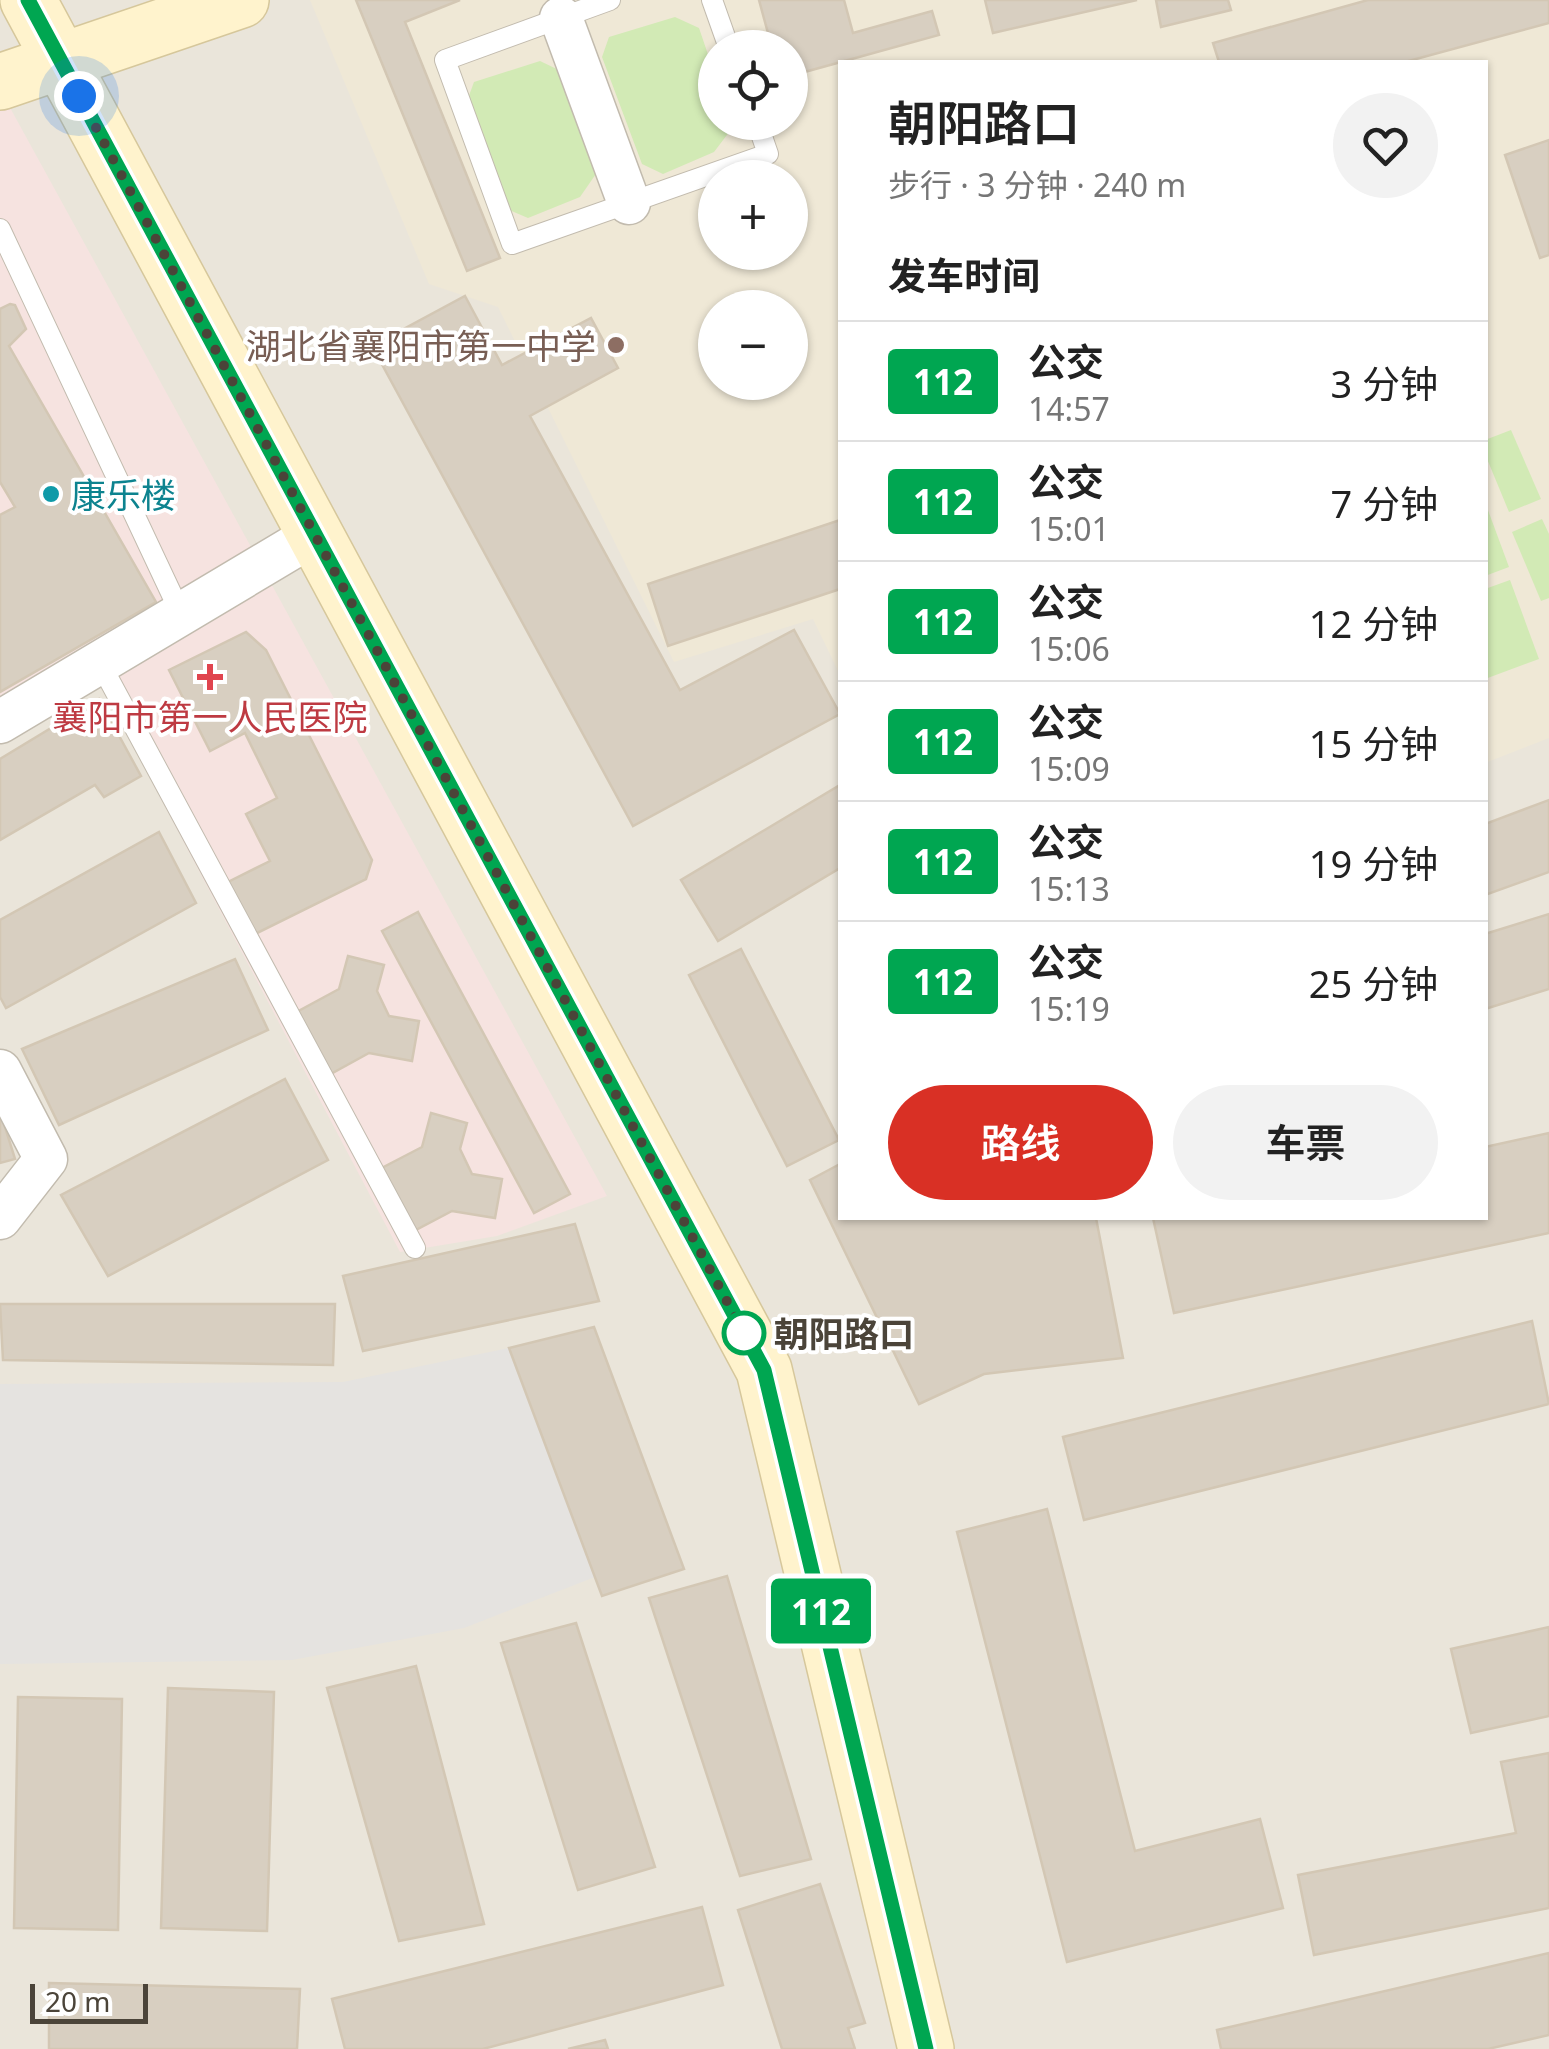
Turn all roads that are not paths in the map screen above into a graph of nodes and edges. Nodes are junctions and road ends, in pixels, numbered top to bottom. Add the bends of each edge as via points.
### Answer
1 (28, 0) edge
2 (241, 0) edge
3 (610, 0) edge
4 (712, 0) edge
5 (558, 9) edge
6 (723, 30) edge
7 (61, 63) junction
8 (0, 82) edge
9 (763, 140) edge
10 (629, 203) junction
11 (0, 228) edge
12 (315, 534) junction
13 (181, 614) junction
14 (100, 663) junction
15 (0, 722) edge
16 (0, 1071) edge
17 (0, 1218) edge
18 (415, 1248) dead end
19 (926, 2049) edge

1 - 7 main road
2 - 7 main road
3 - 5 lane
4 - 6 lane
5 - 10 street
5 - 10 lane via 445,60 458,97 512,244
7 - 8 main road
7 - 12 main road
9 - 10 lane via 768,154
11 - 13 lane
12 - 13 street
12 - 19 main road via 764,1370
13 - 14 street
14 - 15 street
14 - 18 lane
16 - 17 street via 46,1159

